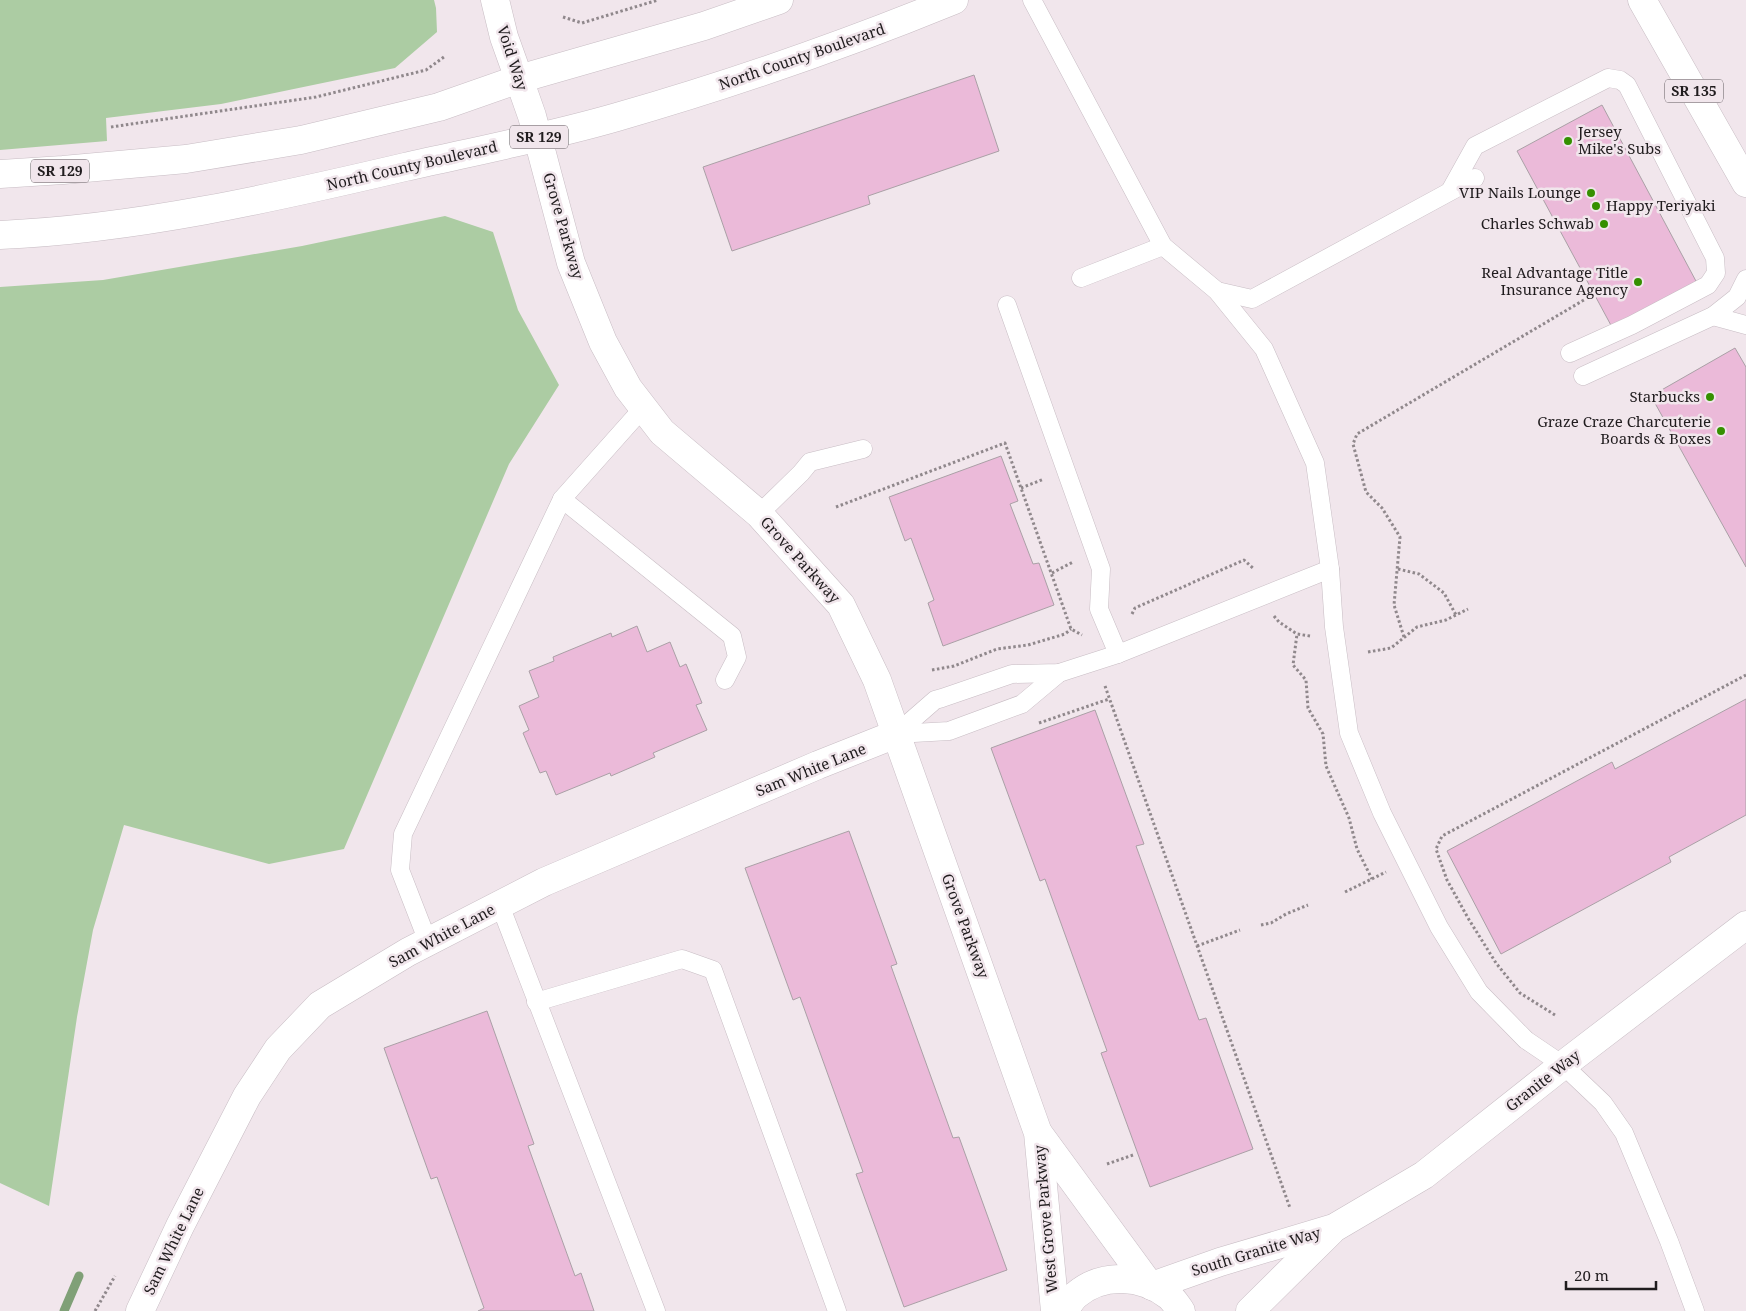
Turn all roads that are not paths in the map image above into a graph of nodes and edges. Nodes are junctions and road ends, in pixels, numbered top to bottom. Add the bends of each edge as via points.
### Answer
1 (495, 0) edge
2 (779, 0) edge
3 (954, 0) edge
4 (1032, 0) edge
5 (1642, 0) edge
6 (519, 79) junction
7 (535, 127) junction
8 (0, 174) edge
9 (1475, 178) dead end
10 (1746, 182) edge
11 (1450, 191) junction
12 (0, 235) edge
13 (1163, 246) junction
14 (1081, 278) dead end
15 (1746, 279) edge
16 (1217, 291) junction
17 (1006, 305) dead end
18 (1714, 316) junction
19 (1746, 325) edge
20 (1570, 353) dead end
21 (1583, 376) dead end
22 (643, 408) junction
23 (863, 449) dead end
24 (562, 499) junction
25 (759, 514) junction
26 (1330, 569) junction
27 (1118, 654) junction
28 (1059, 673) junction
29 (725, 680) dead end
30 (896, 734) junction
31 (500, 905) junction
32 (1746, 926) edge
33 (428, 942) junction
34 (536, 1002) junction
35 (1563, 1065) junction
36 (1038, 1133) junction
37 (1334, 1228) junction
38 (1150, 1284) junction
39 (140, 1311) edge
40 (656, 1311) edge
41 (837, 1311) edge
42 (1055, 1311) edge
43 (1064, 1311) edge
44 (1181, 1311) edge
45 (1250, 1311) edge
46 (1695, 1311) edge

1 - 6 street, Void Way
2 - 6 street, SR 129 via 704,26
3 - 7 street, North County Boulevard / SR 129 via 887,28 745,79 615,118
4 - 13 lane
5 - 10 street, SR 135
6 - 7 street, Void Way
6 - 8 street, SR 129 via 439,106 301,140 186,159
7 - 12 street, North County Boulevard / SR 129 via 275,198 110,225
7 - 22 street, Grove Parkway via 571,263 604,342 628,388
9 - 11 lane
11 - 16 lane via 1252,299
11 - 20 lane via 1475,146 1608,78 1627,85 1715,258 1716,273 1708,285
13 - 14 lane
13 - 16 lane
15 - 18 lane via 1737,297
16 - 26 lane via 1264,349 1315,463
17 - 27 lane via 1101,570 1099,609
18 - 19 lane
18 - 21 lane
22 - 24 lane
22 - 25 street, Grove Parkway via 662,432
23 - 25 lane via 810,462
24 - 29 lane via 732,636 737,658
24 - 33 lane via 403,834 400,870
25 - 30 street, Grove Parkway via 841,605 877,680
26 - 27 lane
26 - 35 lane via 1334,627 1349,733 1382,813 1439,927 1479,992 1526,1040
27 - 28 lane
28 - 30 lane via 1022,704 949,730
28 - 30 lane via 1012,674 935,700
30 - 31 street, Sam White Lane via 544,882
30 - 36 street, Grove Parkway
31 - 33 street, Sam White Lane
31 - 34 lane
32 - 35 street, Granite Way
33 - 39 street, Sam White Lane via 320,1005 278,1049 247,1096
34 - 40 lane
34 - 41 lane via 682,959 713,970
35 - 37 street, Granite Way via 1424,1175
35 - 46 lane via 1603,1104 1624,1133
36 - 38 street, West Grove Parkway
36 - 42 street, West Grove Parkway
37 - 38 street, South Granite Way
37 - 45 street, South Granite Way
38 - 43 street via 1124,1278 1096,1283 1075,1296
38 - 44 street via 1170,1297

